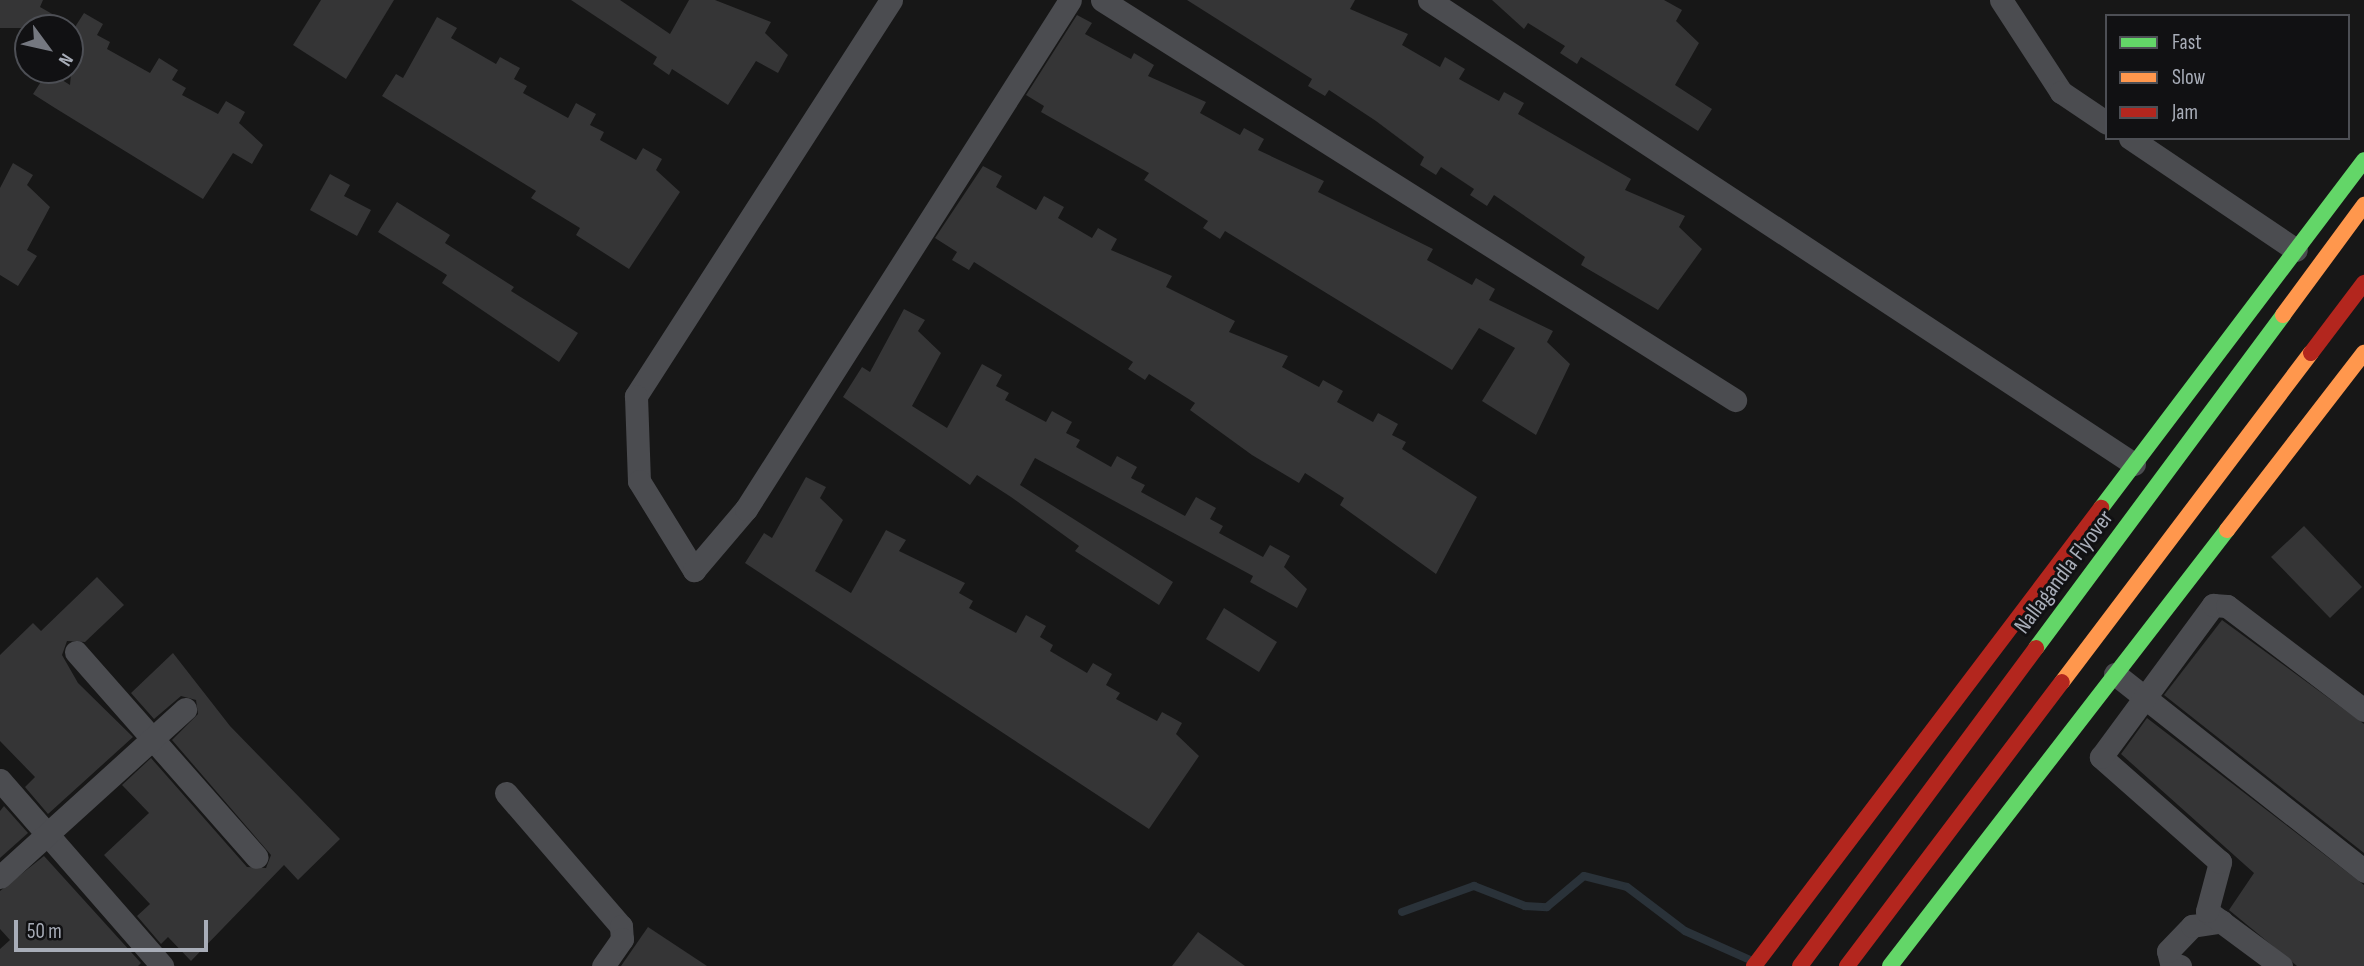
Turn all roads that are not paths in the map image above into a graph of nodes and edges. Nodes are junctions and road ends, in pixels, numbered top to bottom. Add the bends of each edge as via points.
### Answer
1 (891, 0) edge
2 (1070, 0) edge
3 (1102, 0) edge
4 (1429, 0) edge
5 (2001, 0) edge
6 (2105, 121) edge
7 (2133, 140) edge
8 (2364, 160) edge
9 (2364, 205) edge
10 (2296, 250) junction
11 (2364, 283) edge
12 (2364, 353) edge
13 (1735, 400) dead end
14 (2134, 464) junction
15 (76, 652) dead end
16 (2115, 674) junction
17 (2144, 696) junction
18 (185, 709) dead end
19 (2364, 710) edge
20 (2070, 732) junction
21 (154, 736) junction
22 (2101, 757) junction
23 (0, 780) edge
24 (506, 793) dead end
25 (48, 834) junction
26 (257, 857) dead end
27 (2364, 871) edge
28 (0, 877) edge
29 (2222, 921) junction
30 (162, 966) edge
31 (603, 966) edge
32 (1754, 966) edge
33 (1800, 966) edge
34 (1847, 966) edge
35 (1890, 966) edge
36 (2180, 966) edge
37 (2281, 966) edge

1 - 2 street via 636,396 639,481 694,570 746,509
3 - 13 street
4 - 14 street
5 - 6 street via 2061,92
7 - 10 street
8 - 10 street
9 - 33 street, Nallagandla Flyover
10 - 14 street
11 - 34 street
12 - 16 street
14 - 32 street
15 - 21 street
16 - 17 street
16 - 20 street
17 - 19 street via 2213,606 2220,606
17 - 22 street
17 - 27 street
18 - 21 street
20 - 22 street
20 - 35 street
21 - 25 street
21 - 26 street
22 - 29 street via 2220,862 2207,911
23 - 25 street
24 - 31 street via 621,926 622,939
25 - 28 street
25 - 30 street
29 - 36 street via 2192,926 2168,951
29 - 37 street

